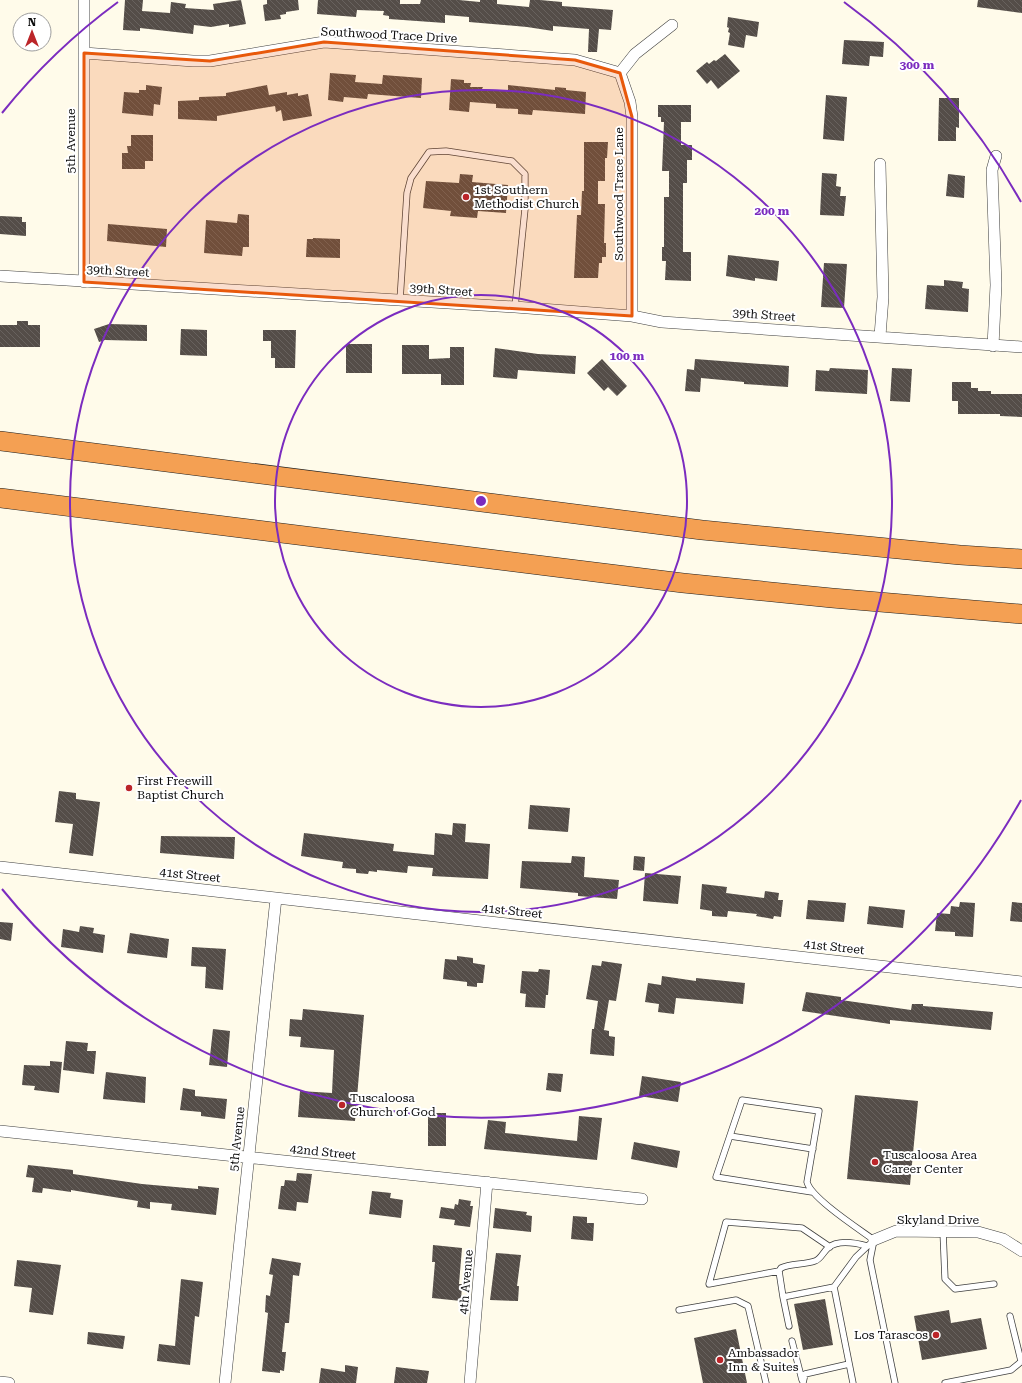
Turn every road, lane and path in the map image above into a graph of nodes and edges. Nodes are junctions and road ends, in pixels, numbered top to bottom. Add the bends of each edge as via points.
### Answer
1 (84, 0) edge
2 (672, 25) dead end
3 (84, 53) junction
4 (620, 73) junction
5 (996, 156) dead end
6 (880, 164) dead end
7 (0, 276) edge
8 (84, 282) junction
9 (400, 300) junction
10 (515, 307) junction
11 (632, 316) junction
12 (880, 336) junction
13 (994, 346) junction
14 (1022, 347) edge
15 (0, 441) edge
16 (0, 498) edge
17 (1022, 559) edge
18 (1022, 614) edge
19 (0, 867) edge
20 (276, 898) junction
21 (1022, 982) edge
22 (0, 1131) edge
23 (730, 1136) junction
24 (813, 1149) junction
25 (248, 1158) junction
26 (487, 1182) junction
27 (812, 1192) junction
28 (642, 1198) dead end
29 (943, 1231) junction
30 (871, 1243) junction
31 (830, 1247) junction
32 (1022, 1251) edge
33 (779, 1271) junction
34 (994, 1284) dead end
35 (834, 1287) junction
36 (784, 1297) junction
37 (679, 1310) dead end
38 (1010, 1316) dead end
39 (789, 1326) dead end
40 (792, 1341) dead end
41 (1021, 1361) edge
42 (849, 1364) junction
43 (0, 1382) edge
44 (803, 1382) edge
45 (9, 1383) edge
46 (225, 1383) edge
47 (470, 1383) edge
48 (766, 1383) edge
49 (853, 1383) edge
50 (895, 1383) edge
51 (945, 1383) edge

1 - 3 street, 5th Avenue
2 - 4 street via 635,54
3 - 4 street, Southwood Trace Drive via 210,61 324,42 575,60
3 - 8 street, 5th Avenue
4 - 11 street, Southwood Trace Lane via 630,102 632,117
5 - 13 street via 992,170 996,285
6 - 12 street via 883,297
7 - 8 street, 39th Street
8 - 9 street, 39th Street
9 - 10 street, 39th Street
9 - 10 lane via 405,208 412,178 430,152 446,151 512,161 525,174 526,192
10 - 11 street, 39th Street
11 - 12 street, 39th Street via 662,322
12 - 13 street, 39th Street
13 - 14 street, 39th Street
15 - 17 highway via 702,530
16 - 18 highway via 683,583
19 - 20 street, 41st Street
20 - 21 street, 41st Street
20 - 25 street, 5th Avenue
22 - 25 street, 42nd Street
23 - 24 lane
23 - 24 lane via 742,1100 819,1111
23 - 27 lane via 716,1177
24 - 27 lane via 808,1182
25 - 26 street, 42nd Street
25 - 46 street, 5th Avenue
26 - 28 street, 42nd Street
26 - 47 street, 4th Avenue
27 - 30 lane
29 - 30 street, Skyland Drive via 896,1231
29 - 32 street, Skyland Drive via 978,1232 1003,1239
29 - 34 lane via 945,1279 955,1289
30 - 31 lane via 846,1242
30 - 35 lane via 856,1257
30 - 50 lane via 870,1260
31 - 33 lane via 818,1259 784,1267
31 - 33 lane via 802,1228 726,1222 709,1284
33 - 36 lane
35 - 36 lane
35 - 42 lane
36 - 39 lane
37 - 48 lane via 736,1300 748,1306
38 - 41 lane
40 - 44 lane
41 - 51 lane via 1011,1370
42 - 44 lane via 805,1374
42 - 49 lane
43 - 45 street

